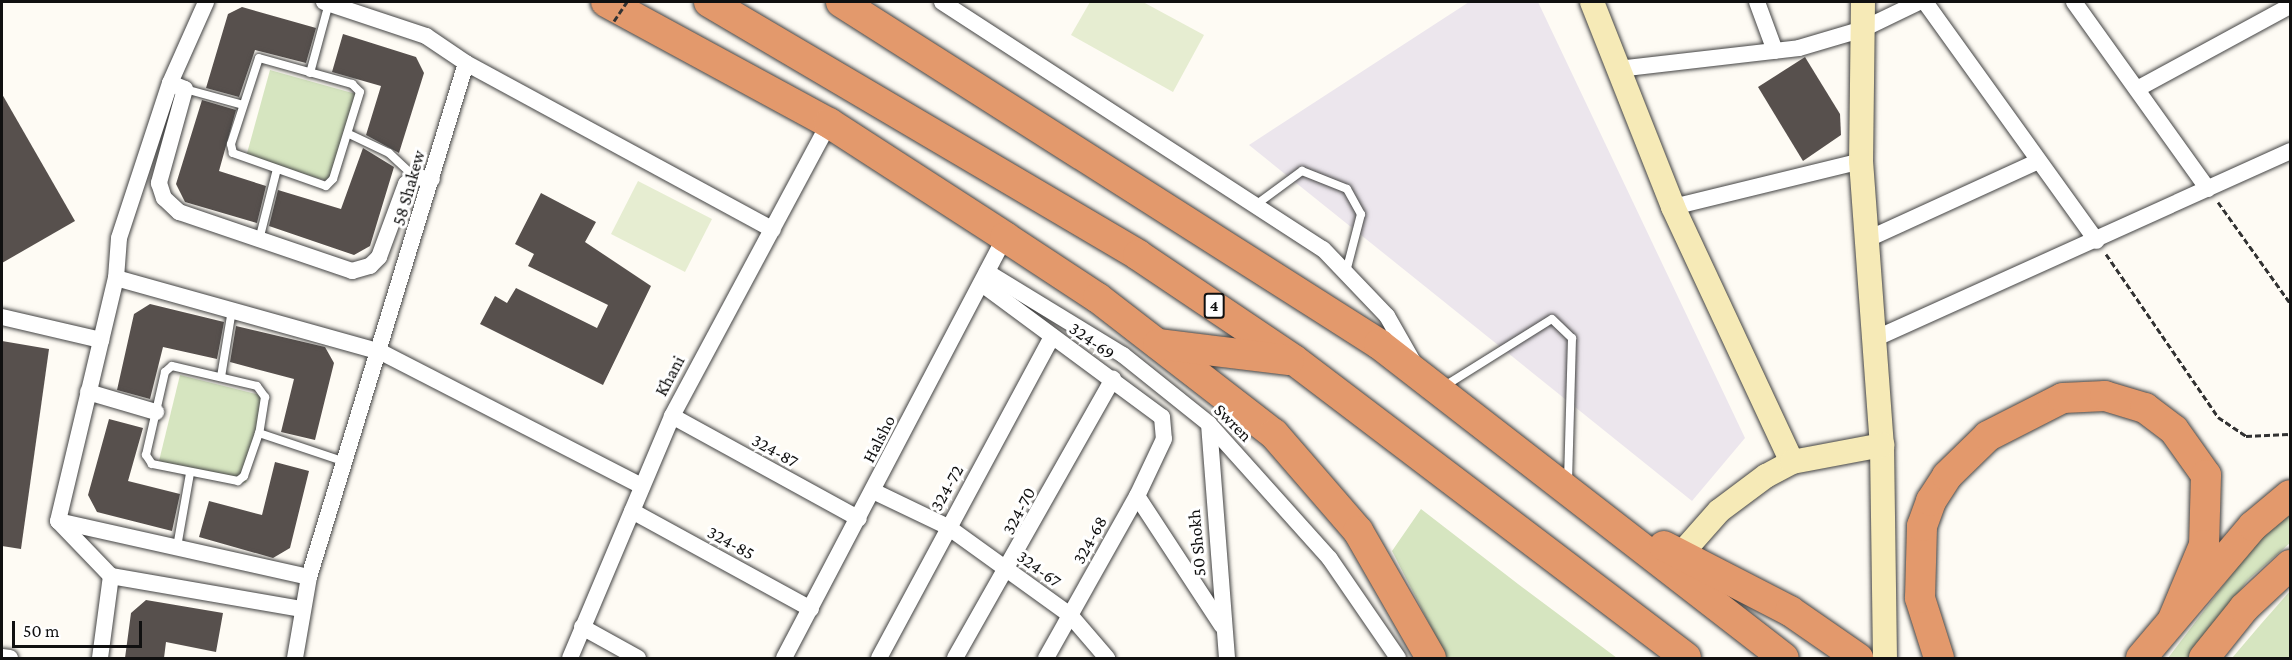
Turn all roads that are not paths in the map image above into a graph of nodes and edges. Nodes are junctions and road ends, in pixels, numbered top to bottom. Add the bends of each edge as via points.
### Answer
1 (206, 2) edge
2 (326, 2) edge
3 (709, 2) edge
4 (842, 2) edge
5 (942, 2) edge
6 (1592, 2) edge
7 (1757, 2) edge
8 (1863, 2) edge
9 (1919, 2) edge
10 (1925, 2) edge
11 (2074, 2) edge
12 (2290, 6) edge
13 (610, 11) edge
14 (1863, 29) junction
15 (1775, 51) junction
16 (466, 63) junction
17 (1618, 69) junction
18 (310, 73) junction
19 (177, 86) junction
20 (2137, 89) junction
21 (243, 105) junction
22 (829, 123) junction
23 (349, 134) junction
24 (2290, 151) edge
25 (1861, 161) junction
26 (2038, 161) junction
27 (277, 169) junction
28 (415, 177) junction
29 (432, 179) junction
30 (2208, 189) junction
31 (1257, 204) junction
32 (1673, 207) junction
33 (772, 230) junction
34 (1005, 237) junction
35 (1868, 239) junction
36 (259, 240) junction
37 (2097, 241) junction
38 (1346, 272) junction
39 (116, 278) junction
40 (984, 278) junction
41 (232, 310) junction
42 (2, 317) edge
43 (1052, 337) junction
44 (101, 340) junction
45 (1872, 340) junction
46 (1158, 344) junction
47 (381, 352) junction
48 (1294, 360) junction
49 (221, 377) junction
50 (1113, 379) junction
51 (1429, 383) junction
52 (88, 392) junction
53 (156, 412) junction
54 (672, 416) junction
55 (1209, 424) junction
56 (259, 433) junction
57 (1164, 439) joint
58 (1881, 445) junction
59 (345, 462) junction
60 (1792, 462) junction
61 (190, 473) junction
62 (642, 486) junction
63 (1568, 487) junction
64 (873, 492) junction
65 (2290, 495) edge
66 (1137, 496) junction
67 (632, 511) junction
68 (1603, 514) junction
69 (859, 519) junction
70 (58, 521) junction
71 (948, 528) junction
72 (177, 547) junction
73 (1680, 554) junction
74 (2290, 565) edge
75 (1009, 571) junction
76 (111, 576) junction
77 (309, 577) junction
78 (1601, 599) junction
79 (302, 609) junction
80 (811, 609) junction
81 (1070, 615) junction
82 (2173, 619) junction
83 (582, 627) junction
84 (1224, 629) junction
85 (2, 657) edge
86 (10, 658) edge
87 (100, 658) edge
88 (295, 658) edge
89 (570, 658) edge
90 (638, 658) edge
91 (787, 658) edge
92 (879, 658) edge
93 (955, 658) edge
94 (1046, 658) edge
95 (1107, 658) edge
96 (1227, 658) edge
97 (1397, 658) edge
98 (1431, 658) edge
99 (1669, 658) edge
100 (1686, 658) edge
101 (1784, 658) edge
102 (1858, 658) edge
103 (1885, 658) edge
104 (1939, 658) edge
105 (2141, 658) edge
106 (2204, 658) edge

1 - 19 street
2 - 16 street via 426,36
2 - 18 lane
3 - 48 highway, 4 via 1138,255
4 - 51 highway via 1379,344
5 - 31 street
6 - 17 street
7 - 15 street
8 - 14 street
9 - 14 street
10 - 26 street
11 - 20 street
12 - 20 street
13 - 22 highway
14 - 15 street
14 - 25 street
15 - 17 street
16 - 29 street, 58 Shakew
16 - 33 street
17 - 32 street
18 - 21 lane via 259,58
18 - 23 lane via 352,84 360,92
19 - 21 lane
19 - 36 street via 159,183 164,198 179,212
19 - 39 street via 119,238
20 - 30 street
21 - 27 lane via 233,153
22 - 33 street, Khani
22 - 34 highway
23 - 27 lane via 333,179 326,186
23 - 28 lane via 389,153
24 - 30 street
25 - 32 street
25 - 35 street
26 - 35 street
26 - 37 street
27 - 36 lane
28 - 29 street
28 - 36 street via 406,184 370,266 352,271
29 - 47 street, 58 Shakew
30 - 37 street
31 - 38 street
31 - 38 lane via 1302,171 1347,189 1361,214
32 - 60 street
33 - 54 street, Khani
34 - 40 street, Halsho
34 - 46 highway
35 - 45 street
37 - 45 street
38 - 51 street via 1387,316
39 - 41 street
39 - 44 street
40 - 43 street, 324-69
40 - 55 street, Swren via 1123,355
40 - 64 street, Halsho
41 - 47 street
41 - 49 lane
42 - 44 street
43 - 50 street, 324-69
43 - 71 street, 324-72
44 - 52 street
45 - 58 street
46 - 48 highway
46 - 98 highway via 1289,452 1358,531
47 - 59 street, 58 Shakew
47 - 62 street
48 - 78 highway, 4
49 - 53 lane via 172,366 165,372
49 - 56 lane via 257,386 265,397
50 - 57 street, 324-69 via 1162,417
50 - 75 street, 324-70
51 - 63 highway
51 - 63 lane via 1552,319 1572,338
52 - 53 street
52 - 70 street
53 - 61 lane via 146,455 152,464
54 - 62 street, Khani
54 - 69 street, 324-87
55 - 84 street, 50 Shokh
55 - 97 street, Swren via 1330,559
56 - 59 lane
56 - 61 lane via 244,476 238,481
57 - 66 street, 324-68
58 - 60 street
58 - 103 street
59 - 77 street, 58 Shakew
60 - 73 street via 1719,511
61 - 72 lane
62 - 67 street, Khani
63 - 68 highway
64 - 69 street, Halsho
64 - 71 street, 324-67
65 - 82 highway via 2253,526
66 - 81 street, 324-68
66 - 84 street
67 - 80 street, 324-85
67 - 83 street, Khani
68 - 73 highway
68 - 101 highway
69 - 80 street, Halsho
70 - 72 street
70 - 76 street
71 - 75 street, 324-67
71 - 92 street, 324-72
72 - 77 street
73 - 102 highway via 1790,611
74 - 106 highway via 2244,608
75 - 81 street, 324-67
75 - 93 street, 324-70
76 - 79 street
76 - 87 street
77 - 79 street, 58 Shakew
78 - 99 highway
78 - 100 highway, 4
79 - 88 street, 58 Shakew
80 - 91 street, Halsho
81 - 94 street, 324-68
81 - 95 street, 324-67
82 - 104 highway via 2204,545 2206,475 2174,430 2145,408 2106,396 2063,398 1988,436 1947,476 1931,501 1922,526 1920,598
82 - 105 highway
83 - 89 street, Khani
83 - 90 street
84 - 96 street, 50 Shokh
85 - 86 street

